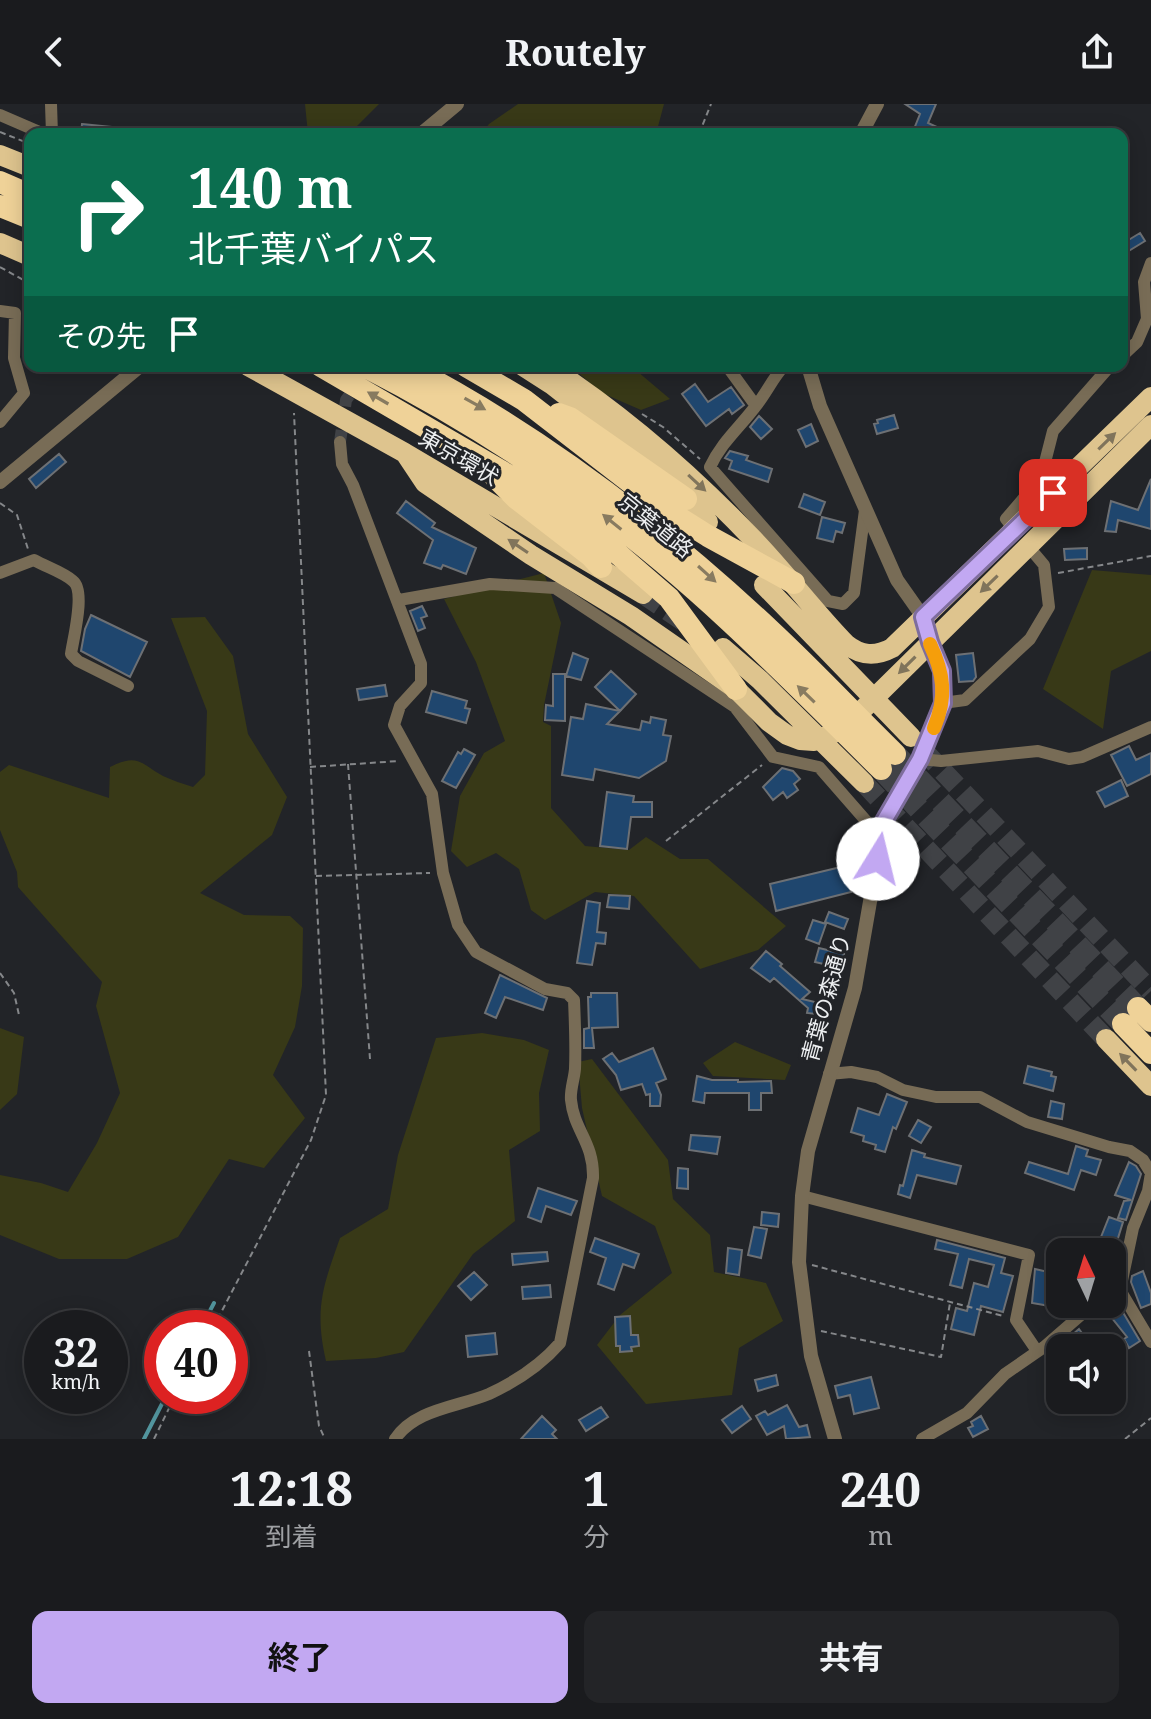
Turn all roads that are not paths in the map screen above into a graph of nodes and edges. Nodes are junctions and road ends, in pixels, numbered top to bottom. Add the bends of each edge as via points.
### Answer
1 (51, 104) edge
2 (457, 104) edge
3 (877, 104) edge
4 (0, 115) edge
5 (30, 128) edge
6 (52, 128) edge
7 (428, 128) edge
8 (864, 128) edge
9 (0, 155) edge
10 (24, 165) edge
11 (2, 191) edge
12 (24, 193) edge
13 (24, 212) edge
14 (0, 243) edge
15 (24, 253) edge
16 (1151, 263) edge
17 (0, 311) edge
18 (1128, 350) edge
19 (133, 372) edge
20 (259, 372) edge
21 (331, 372) edge
22 (376, 372) edge
23 (417, 372) edge
24 (476, 372) edge
25 (532, 372) edge
26 (557, 372) edge
27 (731, 372) edge
28 (779, 372) edge
29 (810, 372) edge
30 (1105, 372) edge
31 (1151, 397) edge
32 (524, 400) junction
33 (756, 406) junction
34 (0, 422) edge
35 (1151, 425) edge
36 (340, 442) tunnel mouth
37 (469, 452) junction
38 (405, 453) junction
39 (0, 482) edge
40 (686, 499) junction
41 (865, 510) junction
42 (708, 522) dead end
43 (1022, 539) junction
44 (601, 567) junction
45 (0, 573) edge
46 (794, 583) junction
47 (764, 585) dead end
48 (643, 594) tunnel mouth
49 (399, 600) junction
50 (923, 617) junction
51 (930, 642) junction
52 (723, 648) dead end
53 (128, 686) dead end
54 (736, 689) junction
55 (943, 703) junction
56 (1151, 727) edge
57 (911, 737) tunnel mouth
58 (920, 759) junction
59 (880, 768) junction
60 (881, 838) junction
61 (1129, 1023) edge
62 (1151, 1053) edge
63 (829, 1074) junction
64 (1151, 1086) edge
65 (1150, 1183) edge
66 (802, 1196) junction
67 (1126, 1255) edge
68 (1126, 1307) edge
69 (1077, 1318) edge
70 (1151, 1342) edge
71 (1037, 1351) junction
72 (395, 1439) edge
73 (835, 1439) edge
74 (922, 1439) edge

1 - 6 street
2 - 7 street
3 - 8 street
4 - 5 street
9 - 10 highway
11 - 12 highway
11 - 13 highway
14 - 15 highway
16 - 18 street via 1144,282 1147,319
17 - 34 street via 15,313 14,358 24,393
19 - 39 street
20 - 38 highway, 東京環状
37 -> 21 highway
59 -> 22 highway, 京葉道路 via 754,644 604,515 492,438
23 -> 59 highway, 京葉道路 via 529,437 631,511 770,630
24 - 32 highway
25 - 40 highway via 648,460
26 -> 46 highway via 695,481
27 - 33 street
28 - 33 street
29 - 41 street, 青葉の森通り
30 - 43 street via 1053,431 1041,478 1006,519
43 -> 31 highway
32 - 40 highway via 570,418
32 - 46 highway via 665,509
33 - 41 street via 718,449 710,467 828,601 843,604 854,593
35 - 43 highway
36 - 49 street via 342,464
37 - 44 highway
37 - 54 highway via 530,488 648,577 683,615
38 - 44 highway, 東京環状
54 -> 38 highway via 425,483
40 - 42 highway
41 - 50 street, 青葉の森通り via 897,580
43 - 50 highway
43 -> 51 highway
43 - 55 street via 1044,565 1049,607 1030,639 965,700
44 - 48 highway, 東京環状
45 - 53 street via 34,560 74,582 78,612 71,654
46 - 50 highway via 840,639 862,654 892,648
47 - 57 highway
49 - 60 street via 490,584 555,588 735,707 773,757 819,767
49 - 72 street via 421,664 421,683 400,706 394,725 432,794 443,873 458,925 476,952 574,1000 571,1103 591,1149 593,1178 560,1343 542,1364 492,1392 419,1417
50 - 51 street, 青葉の森通り
51 -> 54 highway via 836,732 806,741 769,722
51 - 55 street, 青葉の森通り via 942,671
52 - 59 highway
55 - 58 street, 青葉の森通り
56 - 58 street via 1069,759 1038,751
58 - 60 street, 青葉の森通り via 884,821
60 - 63 street, 青葉の森通り via 855,988
61 - 62 highway
64 -> 61 highway
63 - 65 street via 877,1077 936,1097 980,1097 1027,1122 1130,1151 1143,1160
63 - 66 street, 青葉の森通り
65 - 67 street
66 - 71 street via 1029,1255 1016,1320
66 - 73 street, 青葉の森通り via 799,1262 806,1328
68 - 70 street
69 - 71 street
71 - 74 street via 967,1413

